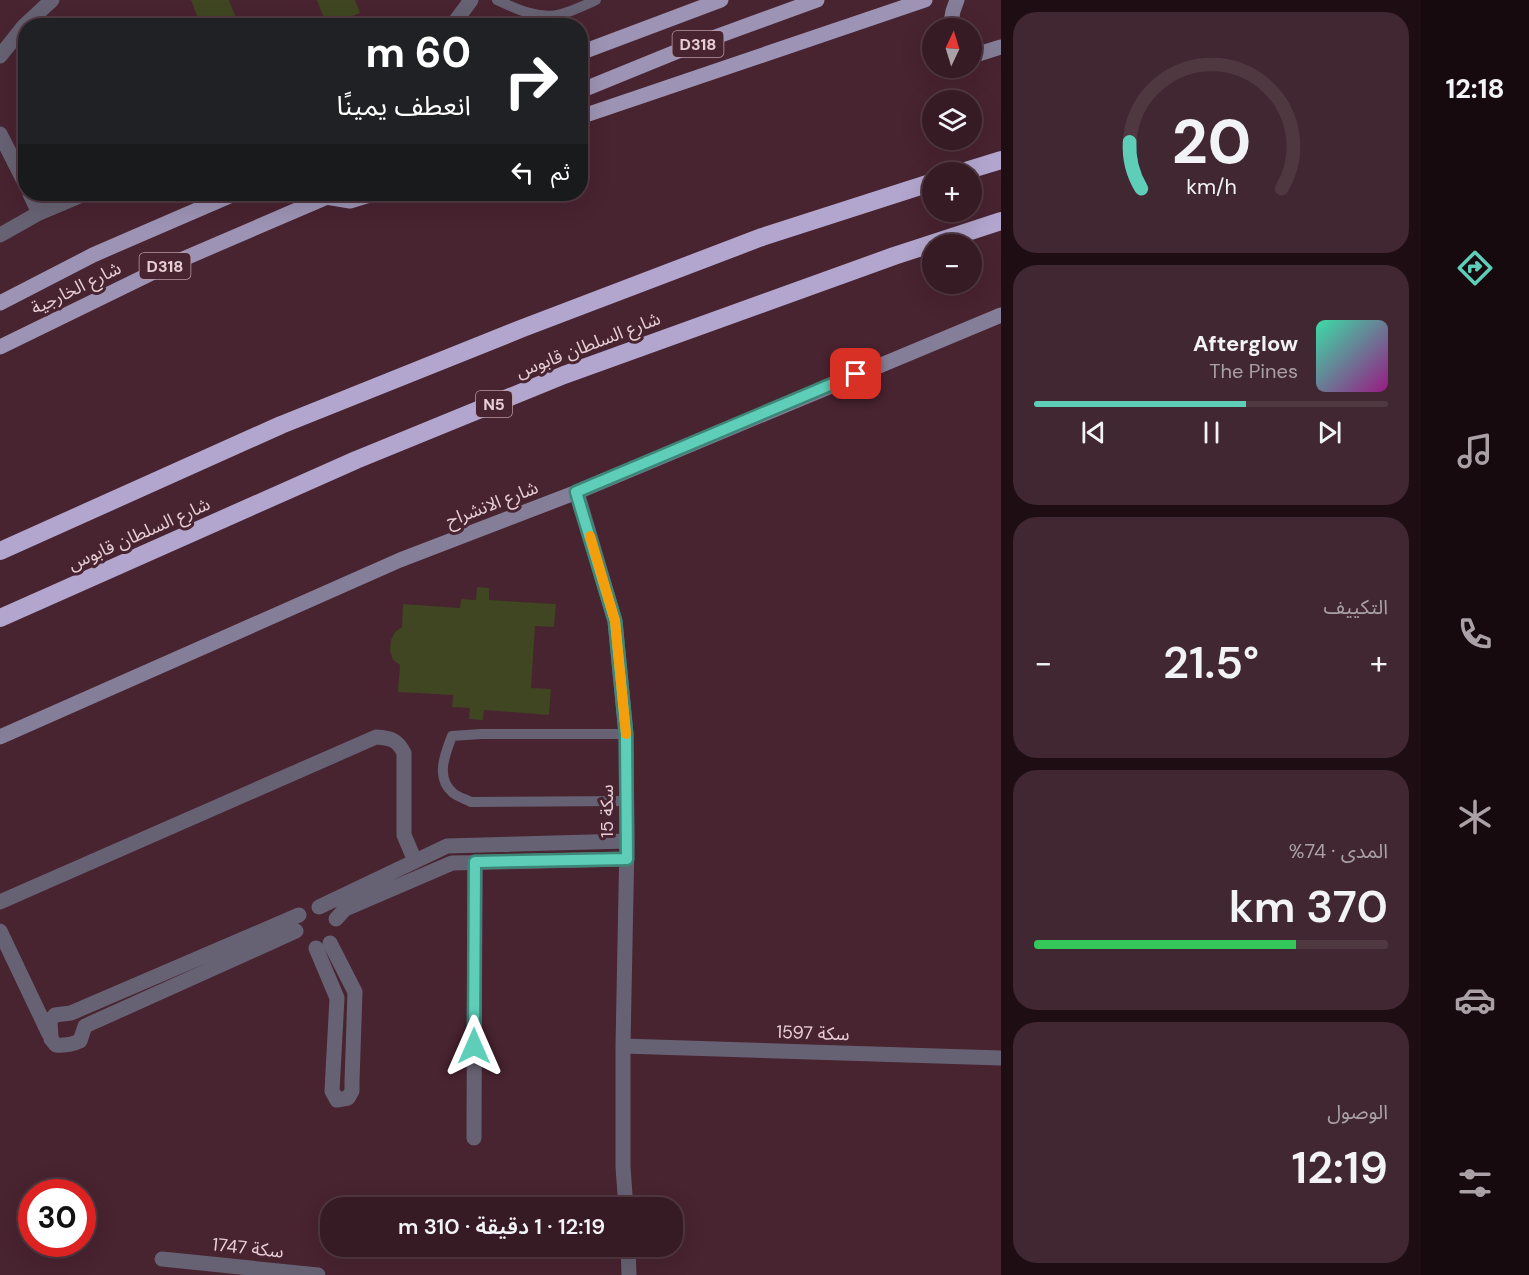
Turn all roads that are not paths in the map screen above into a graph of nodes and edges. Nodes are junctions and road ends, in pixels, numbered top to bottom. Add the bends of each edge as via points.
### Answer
1 (52, 0) edge
2 (471, 0) edge
3 (497, 0) edge
4 (596, 0) edge
5 (721, 0) edge
6 (817, 0) edge
7 (925, 0) edge
8 (957, 0) edge
9 (33, 18) edge
10 (458, 18) edge
11 (952, 18) edge
12 (18, 34) edge
13 (1001, 47) edge
14 (588, 50) edge
15 (982, 53) edge
16 (0, 56) edge
17 (588, 88) edge
18 (588, 114) edge
19 (0, 134) edge
20 (1001, 160) edge
21 (982, 166) edge
22 (18, 169) edge
23 (922, 186) edge
24 (33, 201) edge
25 (67, 201) edge
26 (218, 201) edge
27 (316, 201) edge
28 (39, 213) junction
29 (1001, 221) edge
30 (0, 235) edge
31 (0, 303) edge
32 (1001, 315) edge
33 (0, 347) edge
34 (576, 492) junction
35 (0, 551) edge
36 (0, 618) edge
37 (626, 734) junction
38 (0, 738) edge
39 (627, 801) junction
40 (627, 841) junction
41 (627, 859) junction
42 (415, 861) junction
43 (475, 862) junction
44 (0, 903) edge
45 (319, 907) junction
46 (300, 915) junction
47 (336, 919) junction
48 (0, 931) edge
49 (296, 931) junction
50 (323, 946) junction
51 (51, 1038) junction
52 (623, 1046) junction
53 (1001, 1058) edge
54 (474, 1137) dead end
55 (625, 1197) edge
56 (628, 1257) edge
57 (169, 1265) edge
58 (318, 1275) edge
59 (629, 1275) edge

1 - 9 street
2 - 10 street
3 - 4 lane via 539,15 559,15
5 - 14 main road, D318
6 - 17 main road, D318
7 - 18 main road
8 - 11 street
12 - 16 street
13 - 15 street
19 - 22 street
20 - 21 highway
23 - 35 highway via 762,237 523,328 281,425
24 - 28 street
25 - 28 street
26 - 31 main road, شارع الخارجية / D318 via 93,255
27 - 33 main road, شارع الخارجية / D318 via 162,268
28 - 30 street
29 - 36 highway, شارع السلطان قابوس / N5 via 564,375 356,460
32 - 34 street, شارع الانشراح
34 - 37 street, سكة 15 via 615,621
34 - 38 street, شارع الانشراح via 400,560
37 - 39 street, سكة 15
37 - 39 lane via 452,736 443,757 444,780 453,793 471,802
39 - 40 street, سكة 15
40 - 41 street, سكة 15
40 - 42 street via 447,846
41 - 43 street
41 - 52 street, سكة 15
42 - 44 street via 404,835 404,753 399,742 376,737
42 - 45 street
43 - 47 street via 452,863 345,909
43 - 54 street
45 - 46 street
45 - 47 street via 329,910
46 - 49 street
46 - 51 street via 71,1013 55,1015 50,1020
47 - 50 street via 337,932
48 - 51 street
49 - 50 street via 303,943
49 - 51 street via 102,1017 85,1026 80,1041 66,1047 56,1045
50 - 50 street via 337,998 332,1091 337,1100 348,1098 352,1091 355,992
52 - 53 street, سكة 1597
52 - 55 street, سكة 15
56 - 59 street
57 - 58 street, سكة 1747

